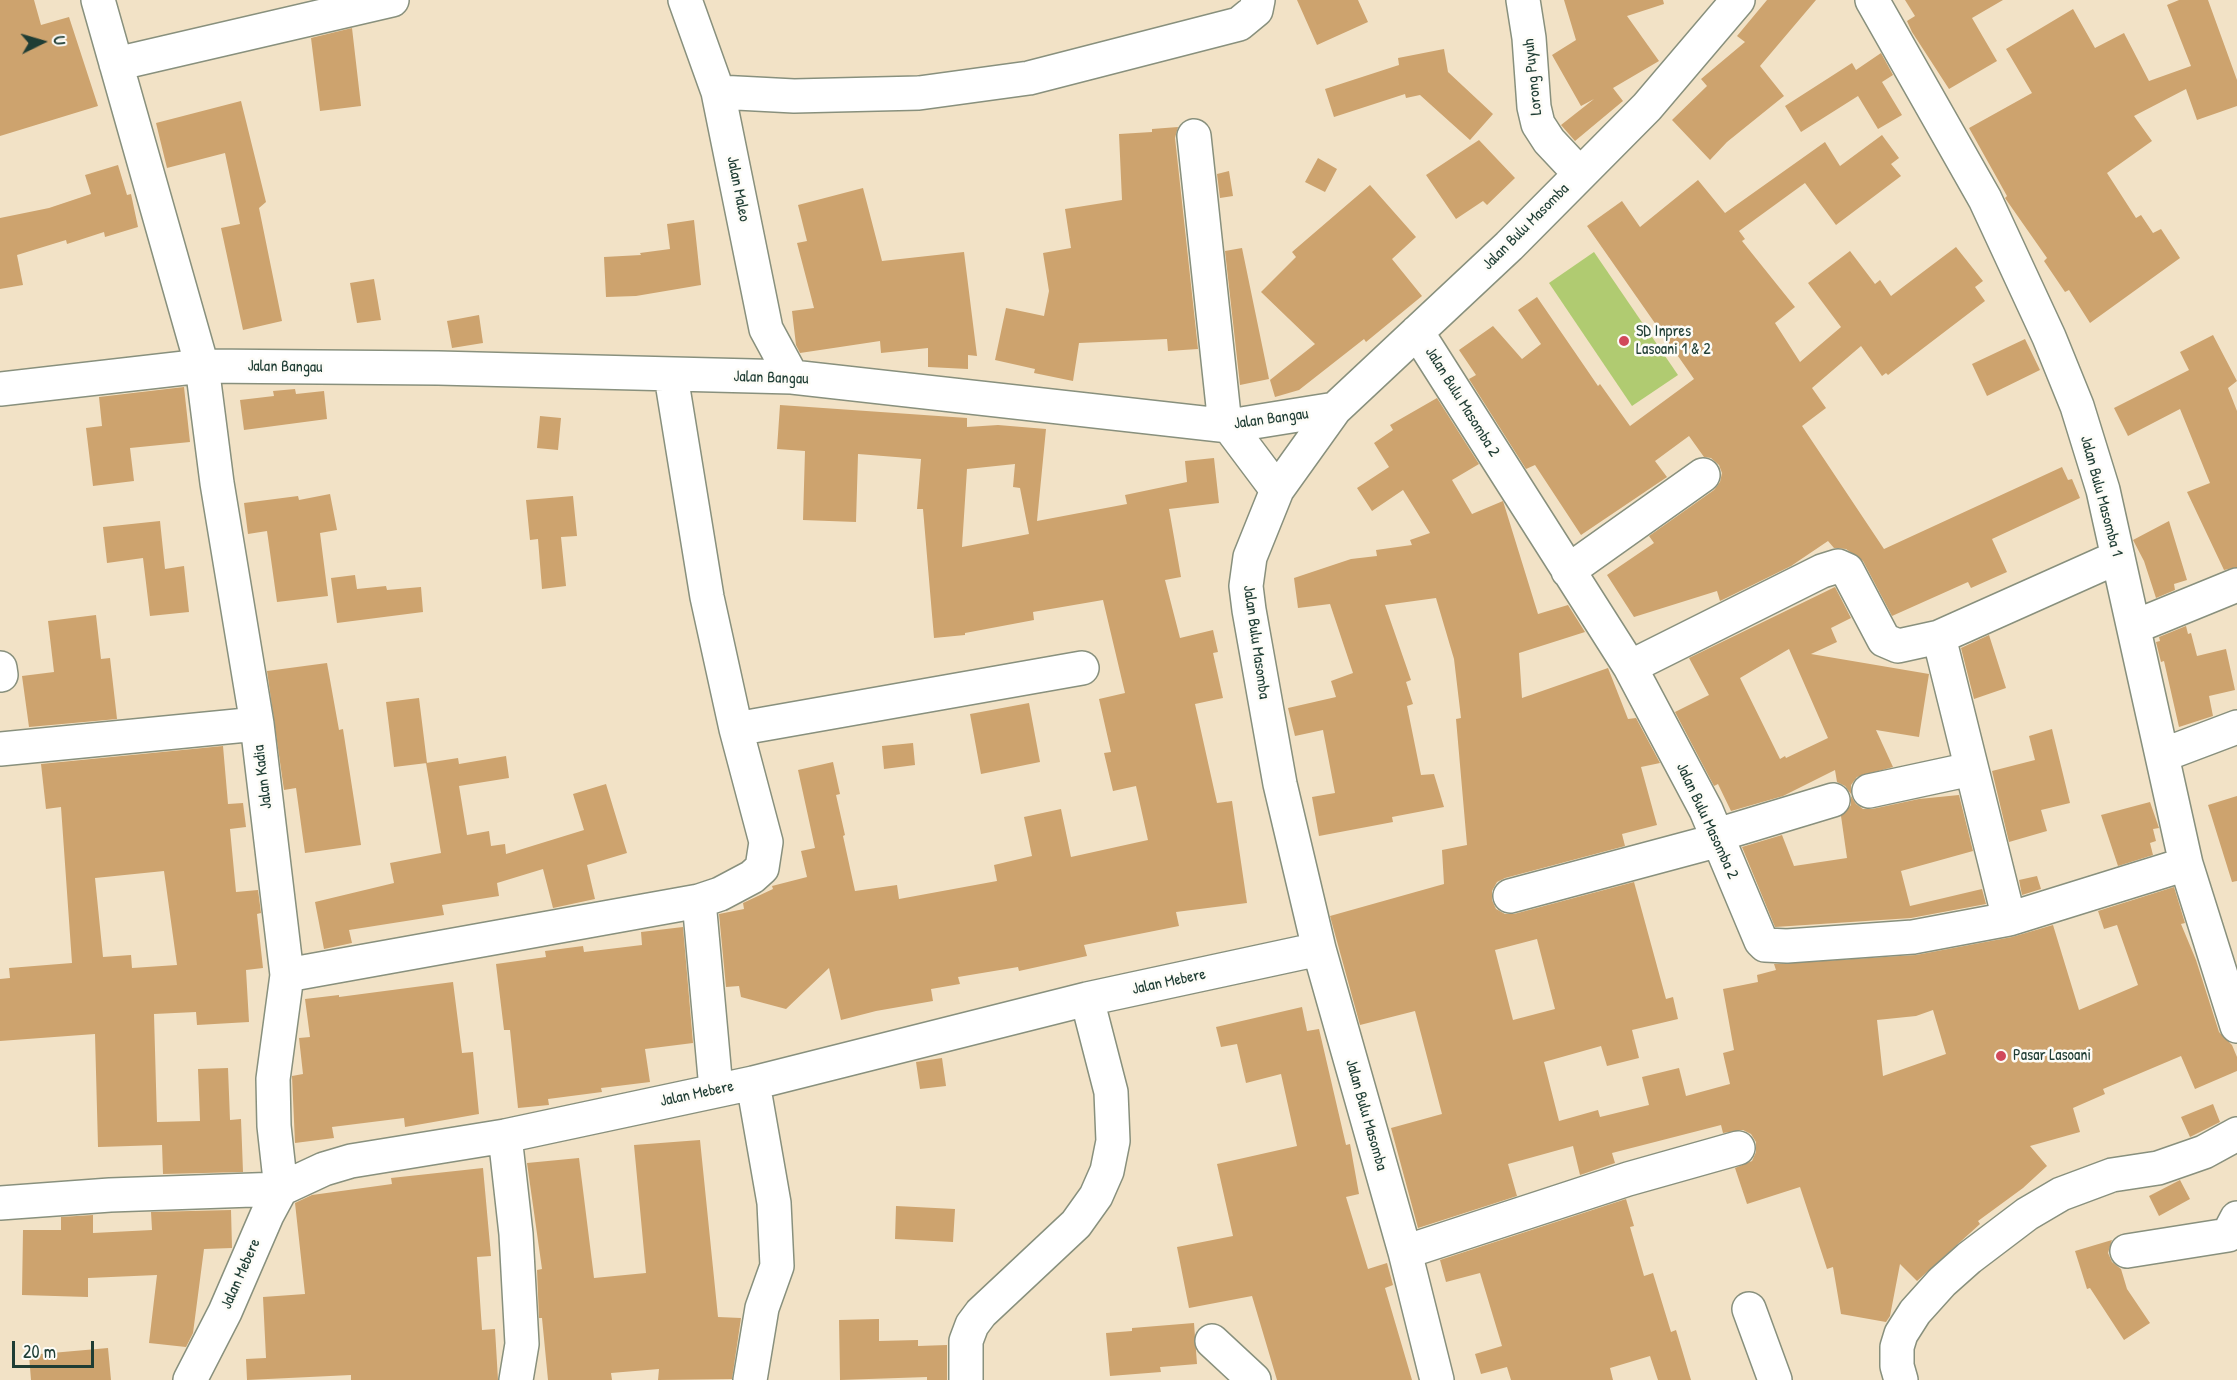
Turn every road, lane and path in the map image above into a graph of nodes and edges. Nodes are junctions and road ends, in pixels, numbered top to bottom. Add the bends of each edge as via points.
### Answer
1 (98, 0) edge
2 (392, 0) edge
3 (685, 0) edge
4 (1258, 0) edge
5 (1523, 0) edge
6 (1738, 0) edge
7 (1872, 0) edge
8 (116, 64) junction
9 (718, 92) junction
10 (1194, 136) dead end
11 (1580, 174) junction
12 (1417, 332) junction
13 (202, 366) junction
14 (670, 376) junction
15 (792, 377) junction
16 (0, 389) edge
17 (1335, 410) junction
18 (1227, 425) junction
19 (1703, 475) dead end
20 (1277, 490) junction
21 (2118, 557) junction
22 (1568, 571) junction
23 (2237, 585) edge
24 (2134, 627) junction
25 (1939, 637) junction
26 (1630, 667) junction
27 (0, 668) edge
28 (1082, 668) dead end
29 (1, 675) edge
30 (256, 724) junction
31 (2237, 727) edge
32 (736, 729) junction
33 (0, 749) edge
34 (2163, 755) junction
35 (1971, 769) junction
36 (1869, 791) dead end
37 (1833, 800) dead end
38 (1718, 837) junction
39 (2186, 864) junction
40 (1510, 896) dead end
41 (699, 901) junction
42 (2009, 919) junction
43 (1319, 949) junction
44 (287, 975) junction
45 (1087, 999) junction
46 (2237, 1026) edge
47 (753, 1083) junction
48 (716, 1089) junction
49 (2237, 1134) edge
50 (505, 1136) junction
51 (1738, 1148) dead end
52 (281, 1189) junction
53 (0, 1203) edge
54 (2237, 1218) edge
55 (2127, 1251) dead end
56 (1404, 1252) junction
57 (1749, 1309) dead end
58 (1212, 1341) dead end
59 (190, 1380) edge
60 (516, 1380) edge
61 (750, 1380) edge
62 (966, 1380) edge
63 (1254, 1380) edge
64 (1437, 1380) edge
65 (1775, 1380) edge
66 (1901, 1380) edge

1 - 8 street
2 - 8 street
3 - 9 street, Jalan Maleo
4 - 9 street via 1256,10 1239,24 1029,78 919,93 794,96
5 - 11 street, Lorong Puyuh via 1538,124
6 - 11 street, Jalan Bulu Masomba via 1647,107
7 - 21 street, Jalan Bulu Masomba 1 via 1985,199 2049,337 2103,490
8 - 13 street
9 - 15 street, Jalan Maleo via 766,329
10 - 18 street
11 - 12 street, Jalan Bulu Masomba
12 - 17 street, Jalan Bulu Masomba
12 - 22 street, Jalan Bulu Masomba 2
13 - 14 street, Jalan Bangau via 438,368
13 - 16 street, Jalan Bangau
13 - 30 street, Jalan Kadia
14 - 15 street, Jalan Bangau
14 - 32 street via 707,597
15 - 18 street, Jalan Bangau
17 - 18 street, Jalan Bangau
17 - 20 street, Jalan Bulu Masomba
18 - 20 street
19 - 22 street
20 - 43 street, Jalan Bulu Masomba via 1250,557 1247,594 1280,784
21 - 24 street, Jalan Bulu Masomba 1
21 - 25 street
22 - 26 street, Jalan Bulu Masomba 2
23 - 24 street
24 - 34 street, Jalan Bulu Masomba 1
25 - 26 street via 1898,646 1884,640 1847,570 1838,566
25 - 35 street
26 - 38 street, Jalan Bulu Masomba 2
27 - 29 street
28 - 32 street
30 - 33 street
30 - 44 street, Jalan Kadia
31 - 34 street
32 - 41 street via 766,842 765,858 762,868 752,877
34 - 39 street, Jalan Bulu Masomba 1
35 - 36 street
35 - 42 street
37 - 38 street
38 - 40 street
38 - 42 street, Jalan Bulu Masomba 2 via 1765,945 1913,937
39 - 42 street, Jalan Bulu Masomba 2
39 - 46 street, Jalan Bulu Masomba 1
41 - 44 street
41 - 48 street
43 - 45 street, Jalan Mebere
43 - 56 street, Jalan Bulu Masomba
44 - 52 street, Jalan Kadia via 273,1079
45 - 47 street, Jalan Mebere
45 - 62 street via 1111,1092 1113,1141 1107,1171 1096,1196 1076,1224 972,1324 966,1341
47 - 48 street, Jalan Mebere
47 - 61 street via 774,1203 777,1266 762,1308
48 - 50 street, Jalan Mebere
49 - 66 street via 2204,1152 2158,1168 2112,1175 2069,1191 2027,1214 1969,1258 1915,1312 1897,1347
50 - 52 street, Jalan Mebere via 351,1161
50 - 60 street via 516,1233 522,1344
51 - 56 street via 1628,1179
52 - 53 street
52 - 59 street, Jalan Mebere
54 - 55 street via 2228,1235
56 - 64 street, Jalan Bulu Masomba
57 - 65 street
58 - 63 street

